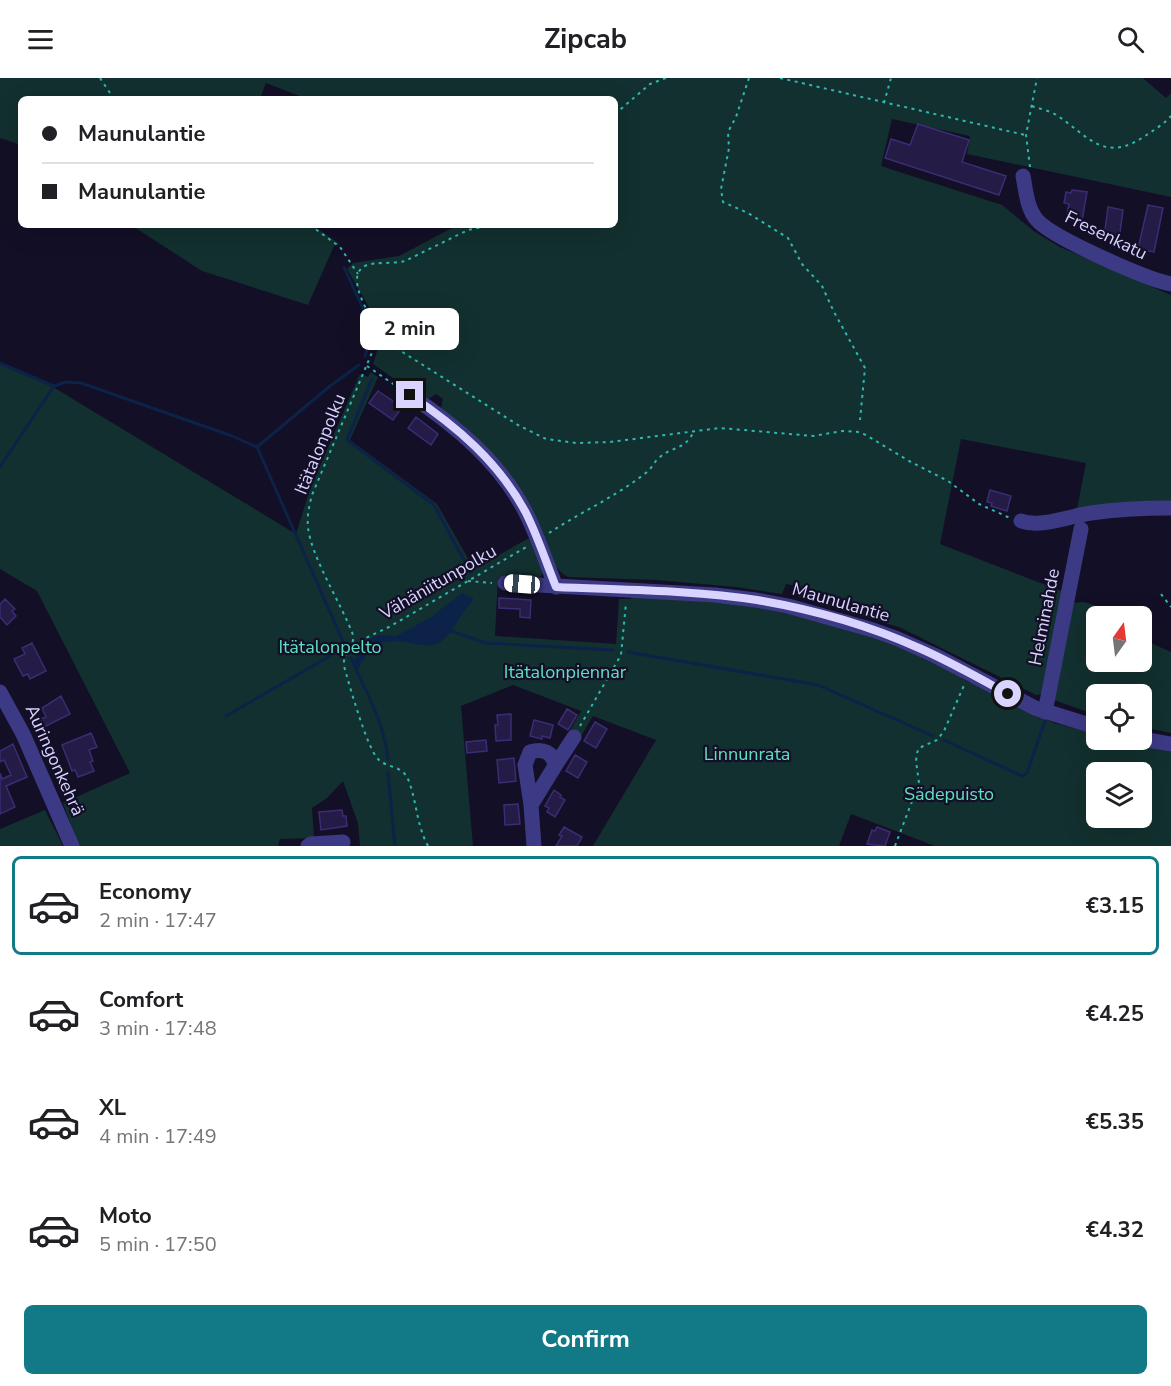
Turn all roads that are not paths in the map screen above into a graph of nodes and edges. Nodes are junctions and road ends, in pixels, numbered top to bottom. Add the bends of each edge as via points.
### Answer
1 (1027, 173) road end
2 (1171, 284) edge
3 (410, 395) road end
4 (1171, 508) edge
5 (1022, 521) road end
6 (1081, 529) dead end
7 (505, 583) road end
8 (556, 587) junction
9 (0, 692) edge
10 (1045, 712) junction
11 (1086, 724) edge
12 (574, 737) dead end
13 (1152, 741) edge
14 (1171, 744) edge
15 (555, 766) junction
16 (531, 805) junction
17 (343, 842) dead end
18 (72, 846) edge
19 (308, 846) edge
20 (534, 846) edge

1 - 2 street, Fresenkatu via 1032,213 1043,225 1083,248
3 - 8 street via 465,436 496,468 525,512
4 - 5 street via 1135,508 1042,522
6 - 10 street, Helminahde
7 - 8 street, Maunulantie
8 - 10 street, Maunulantie via 725,596 803,610 918,647
9 - 18 street, Auringonkehrä via 23,734
10 - 11 street, Maunulantie
12 - 15 street
13 - 14 street
15 - 16 street
15 - 16 street via 550,753 530,752 525,765
16 - 20 street
17 - 19 street

